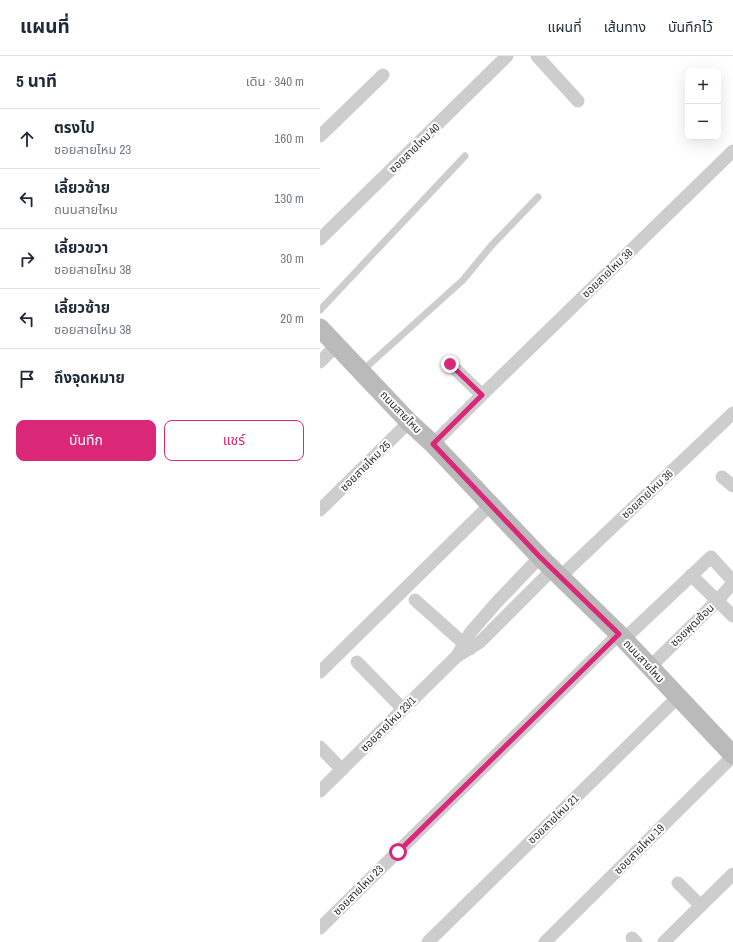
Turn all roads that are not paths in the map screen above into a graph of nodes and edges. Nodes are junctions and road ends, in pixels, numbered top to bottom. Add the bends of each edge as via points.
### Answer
1 (507, 56) edge
2 (537, 56) edge
3 (383, 75) dead end
4 (578, 101) dead end
5 (320, 136) edge
6 (733, 151) edge
7 (465, 156) dead end
8 (538, 197) dead end
9 (320, 239) edge
10 (320, 310) edge
11 (320, 328) edge
12 (336, 346) junction
13 (320, 362) edge
14 (450, 364) dead end
15 (362, 371) junction
16 (482, 395) junction
17 (733, 412) edge
18 (409, 422) junction
19 (433, 444) junction
20 (722, 477) dead end
21 (733, 486) edge
22 (490, 505) junction
23 (320, 510) edge
24 (551, 567) junction
25 (691, 575) junction
26 (733, 582) edge
27 (414, 600) dead end
28 (717, 601) junction
29 (733, 616) edge
30 (621, 636) junction
31 (467, 646) junction
32 (357, 662) dead end
33 (650, 666) junction
34 (320, 672) edge
35 (678, 697) junction
36 (403, 709) junction
37 (320, 747) edge
38 (733, 756) edge
39 (342, 770) junction
40 (320, 792) edge
41 (733, 874) edge
42 (678, 883) dead end
43 (701, 906) junction
44 (320, 928) edge
45 (428, 942) edge
46 (545, 942) edge
47 (664, 942) edge

1 - 9 street, ซอยสายไหม 40
2 - 4 street
3 - 5 street
6 - 16 street, ซอยสายไหม 38
7 - 10 lane
8 - 15 lane via 491,246 463,280
11 - 12 main road, ถนนสายไหม
12 - 13 street
12 - 15 main road, ถนนสายไหม
14 - 16 street
15 - 18 main road, ถนนสายไหม
16 - 19 street, ซอยสายไหม 38
17 - 24 street, ซอยสายไหม 36
18 - 19 main road, ถนนสายไหม
18 - 23 street, ซอยสายไหม 25
19 - 22 main road, ถนนสายไหม
20 - 21 street
22 - 24 main road, ถนนสายไหม
22 - 34 street
24 - 30 main road, ถนนสายไหม
24 - 31 street, ซอยสายไหม 23/1 via 480,642
25 - 26 street, ซอยสายไหม 23 via 711,557
25 - 28 street
25 - 30 street, ซอยสายไหม 23
26 - 28 street, ซอยพุฒซ้อน
27 - 31 street
28 - 29 street
28 - 33 street, ซอยพุฒซ้อน
30 - 33 main road, ถนนสายไหม
30 - 44 street, ซอยสายไหม 23
31 - 36 street, ซอยสายไหม 23/1
32 - 36 street
33 - 35 main road, ถนนสายไหม
35 - 38 main road, ถนนสายไหม
35 - 45 street, ซอยสายไหม 21
36 - 39 street, ซอยสายไหม 23/1
37 - 39 street
38 - 46 street, ซอยสายไหม 19
39 - 40 street, ซอยสายไหม 23/1
41 - 43 street
42 - 43 street
43 - 47 street

